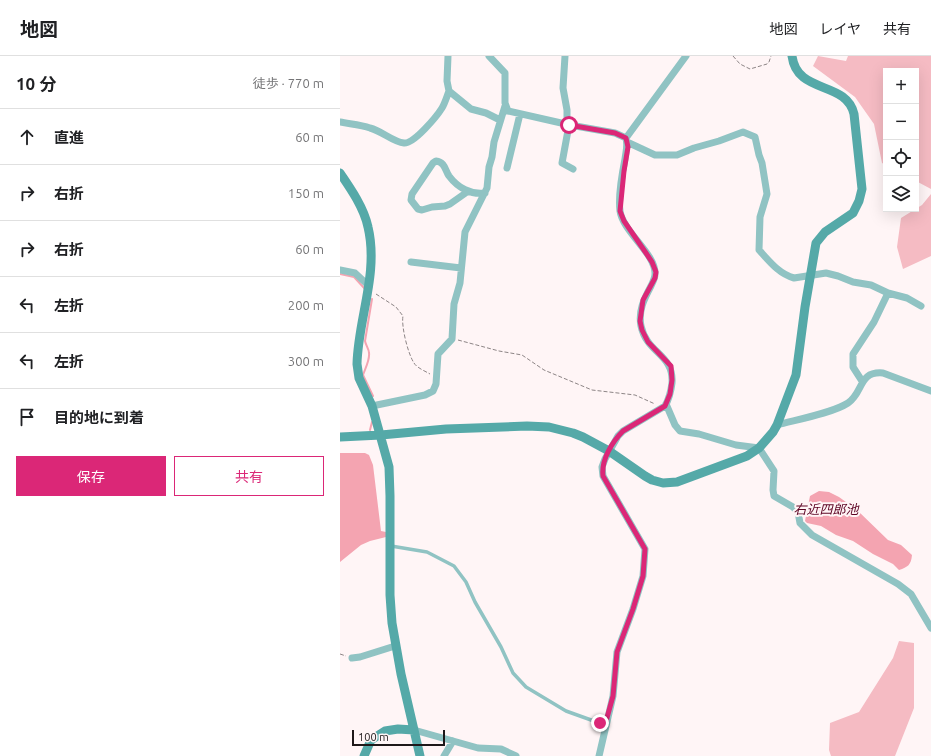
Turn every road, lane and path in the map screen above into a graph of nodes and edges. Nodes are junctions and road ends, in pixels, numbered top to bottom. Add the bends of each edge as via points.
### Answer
1 (448, 56) edge
2 (489, 56) edge
3 (565, 56) edge
4 (686, 56) edge
5 (733, 56) edge
6 (771, 56) edge
7 (792, 56) edge
8 (449, 91) junction
9 (505, 106) junction
10 (520, 114) junction
11 (500, 120) junction
12 (340, 122) edge
13 (568, 125) junction
14 (626, 140) junction
15 (507, 168) dead end
16 (573, 169) dead end
17 (340, 173) edge
18 (467, 192) junction
19 (485, 193) junction
20 (411, 262) dead end
21 (461, 268) junction
22 (340, 270) edge
23 (810, 276) junction
24 (369, 286) junction
25 (888, 293) junction
26 (921, 306) dead end
27 (452, 339) junction
28 (436, 377) junction
29 (862, 381) junction
30 (931, 391) edge
31 (664, 405) junction
32 (372, 406) junction
33 (776, 425) junction
34 (381, 435) junction
35 (340, 437) edge
36 (759, 448) junction
37 (609, 451) junction
38 (390, 546) junction
39 (931, 628) edge
40 (395, 646) junction
41 (352, 658) dead end
42 (605, 725) junction
43 (414, 730) junction
44 (453, 741) junction
45 (364, 756) edge
46 (420, 756) edge
47 (444, 756) edge
48 (516, 756) edge
49 (599, 756) edge

1 - 8 street
2 - 9 street via 505,73
3 - 13 street via 563,88
4 - 14 street
5 - 6 path via 740,64 750,69 767,64
7 - 23 street via 795,68 802,77 835,92 850,103 854,114 862,185 859,201 853,213 819,238
8 - 11 street via 471,109
8 - 12 street via 438,113 410,142 396,140 370,128
9 - 10 street via 508,111
9 - 11 street
10 - 13 street
10 - 15 street
11 - 19 street
13 - 14 street via 615,133
13 - 16 street via 562,163
14 - 23 street via 655,155 677,155 744,132 755,137 768,194 760,217 759,250 789,277
14 - 31 street via 628,147 620,211 655,269 655,278 643,300 640,321 648,342 671,366 672,387
17 - 24 street via 352,191 368,227 371,255
18 - 18 street via 450,204 424,210 418,209 411,200 412,194 436,161 442,163 452,180
18 - 19 street
19 - 21 street via 465,232
20 - 21 street
21 - 27 street via 454,304
22 - 24 street via 355,273
23 - 25 street via 832,274 871,285
23 - 33 street via 796,375
24 - 28 path via 378,296 400,311 414,364
24 - 32 street via 357,364 359,378
25 - 26 street via 907,298
25 - 29 street via 874,322 853,354 853,366
27 - 28 street via 438,354
27 - 31 path via 522,355 544,370 592,390 635,395
28 - 32 street via 433,391 425,395
29 - 30 street via 877,373 883,373
29 - 33 street via 856,394 846,404
31 - 36 street via 680,431
31 - 37 street via 623,431
32 - 34 street
33 - 36 street
34 - 35 street
34 - 37 street via 446,429 539,426 573,433
34 - 38 street via 389,467
36 - 37 street via 747,456 708,471 667,483 648,478
36 - 39 street via 774,471 774,496 798,512 800,523 805,529 898,584 910,594
37 - 42 street via 603,463 603,476 645,549 643,576 617,652 613,696
38 - 40 street via 390,595
38 - 42 lane via 427,552 454,566 466,582 513,673 526,687 566,711
40 - 41 street
40 - 43 street
42 - 49 street
43 - 44 street
43 - 45 street via 385,731 371,740
43 - 46 street
44 - 47 street
44 - 48 street via 478,748 501,749

